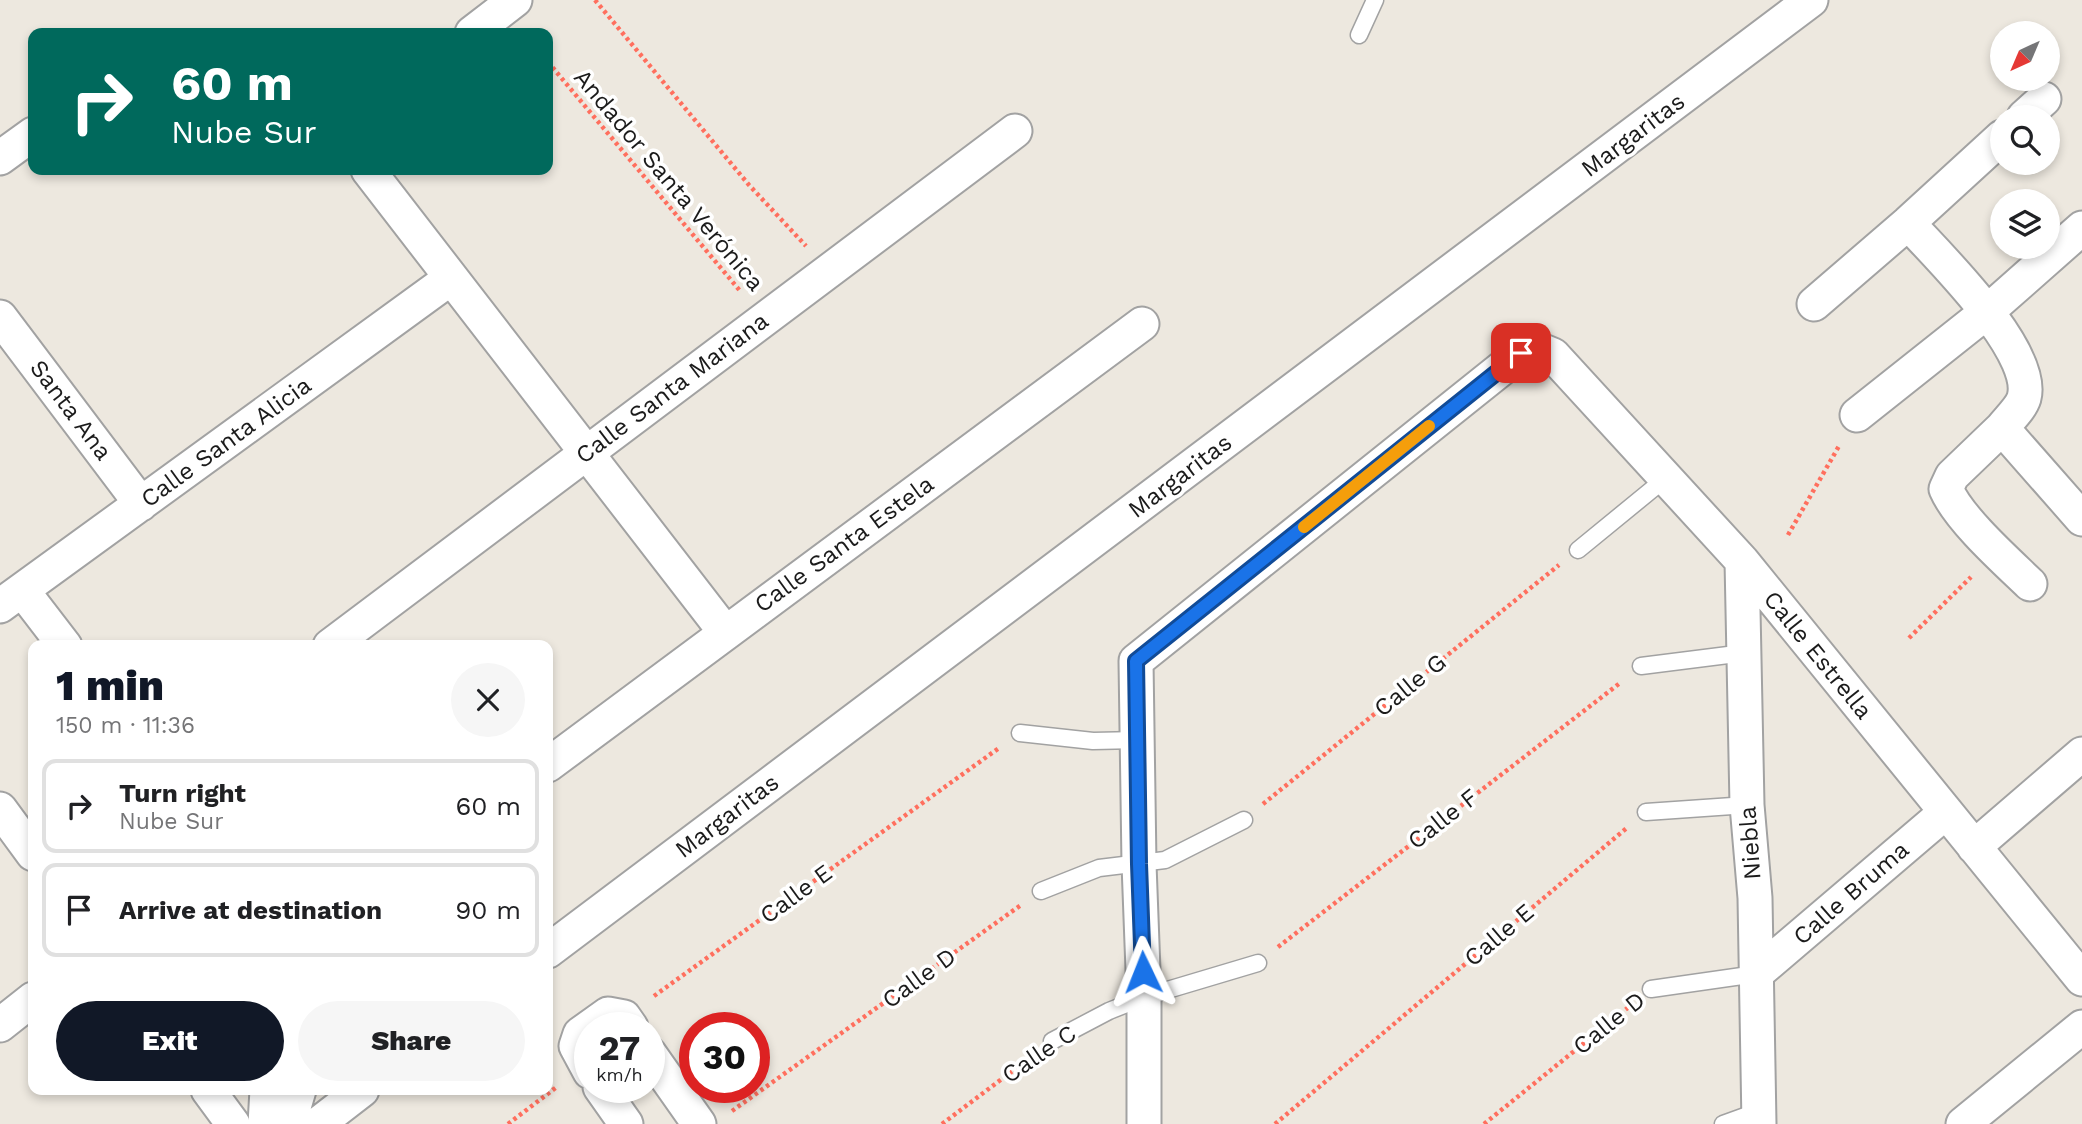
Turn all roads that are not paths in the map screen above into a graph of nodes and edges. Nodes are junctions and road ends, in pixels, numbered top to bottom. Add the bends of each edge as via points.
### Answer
1 (515, 0) edge
2 (1375, 0) edge
3 (1811, 0) edge
4 (479, 28) edge
5 (1359, 36) dead end
6 (1015, 131) dead end
7 (28, 138) edge
8 (1990, 148) edge
9 (0, 158) edge
10 (372, 175) edge
11 (1908, 223) junction
12 (2082, 228) edge
13 (451, 278) junction
14 (1814, 304) dead end
15 (1988, 312) junction
16 (0, 317) edge
17 (1142, 324) dead end
18 (1857, 415) road end
19 (2002, 428) junction
20 (586, 453) junction
21 (1666, 478) junction
22 (141, 504) junction
23 (2082, 519) edge
24 (1578, 550) road end
25 (1742, 561) junction
26 (2030, 584) dead end
27 (11, 598) edge
28 (725, 632) junction
29 (58, 640) edge
30 (338, 640) edge
31 (1744, 653) junction
32 (1641, 666) road end
33 (1020, 733) road end
34 (1138, 740) junction
35 (2082, 754) edge
36 (553, 761) edge
37 (1747, 805) junction
38 (0, 809) edge
39 (1646, 812) road end
40 (1946, 812) junction
41 (1244, 820) road end
42 (28, 847) edge
43 (1974, 847) junction
44 (1139, 864) junction
45 (1041, 891) road end
46 (553, 947) edge
47 (1258, 963) road end
48 (1756, 974) junction
49 (2082, 979) edge
50 (1651, 989) road end
51 (1144, 997) junction
52 (28, 1003) edge
53 (0, 1025) edge
54 (2082, 1027) edge
55 (1052, 1041) road end
56 (665, 1070) edge
57 (212, 1095) edge
58 (267, 1095) edge
59 (298, 1095) edge
60 (355, 1095) edge
61 (611, 1103) edge
62 (1759, 1118) edge
63 (712, 1120) edge
64 (233, 1124) edge
65 (265, 1124) edge
66 (289, 1124) edge
67 (317, 1124) edge
68 (626, 1124) edge
69 (1144, 1124) edge
70 (1723, 1124) edge
71 (1963, 1124) edge

1 - 4 street
2 - 5 lane
3 - 46 street, Margaritas
6 - 20 street, Calle Santa Mariana
7 - 9 street
8 - 11 street
10 - 13 street
11 - 14 street
11 - 15 street
12 - 15 street
13 - 20 street
13 - 22 street, Calle Santa Alicia
15 - 18 street
15 - 19 street via 2025,377 2024,399
16 - 22 street, Santa Ana
17 - 28 street, Calle Santa Estela
19 - 23 street
19 - 26 street via 1952,476 1946,489 1951,501
20 - 28 street
20 - 30 street, Calle Santa Mariana
21 - 24 lane
21 - 25 street, Calle Estrella
21 - 34 street, Calle Estrella via 1553,355 1536,348 1521,353 1136,661
22 - 27 street, Calle Santa Alicia
25 - 31 street, Niebla
25 - 40 street, Calle Estrella
27 - 29 street
28 - 36 street, Calle Santa Estela
31 - 32 lane
31 - 37 street, Niebla
33 - 34 lane via 1093,741
34 - 44 street
35 - 43 street
37 - 39 lane
37 - 48 street, Niebla
38 - 42 street
40 - 43 street, Calle Estrella
40 - 48 street, Calle Bruma
41 - 44 lane via 1165,860
43 - 49 street, Calle Estrella
44 - 45 lane via 1099,867
44 - 51 street
47 - 51 lane
48 - 50 lane, Calle D
48 - 62 street, Niebla
51 - 55 lane, Calle C
51 - 69 street
52 - 53 street
54 - 71 street
56 - 63 street
57 - 64 street
58 - 65 street
59 - 66 street
60 - 67 street
61 - 68 street
62 - 70 lane

